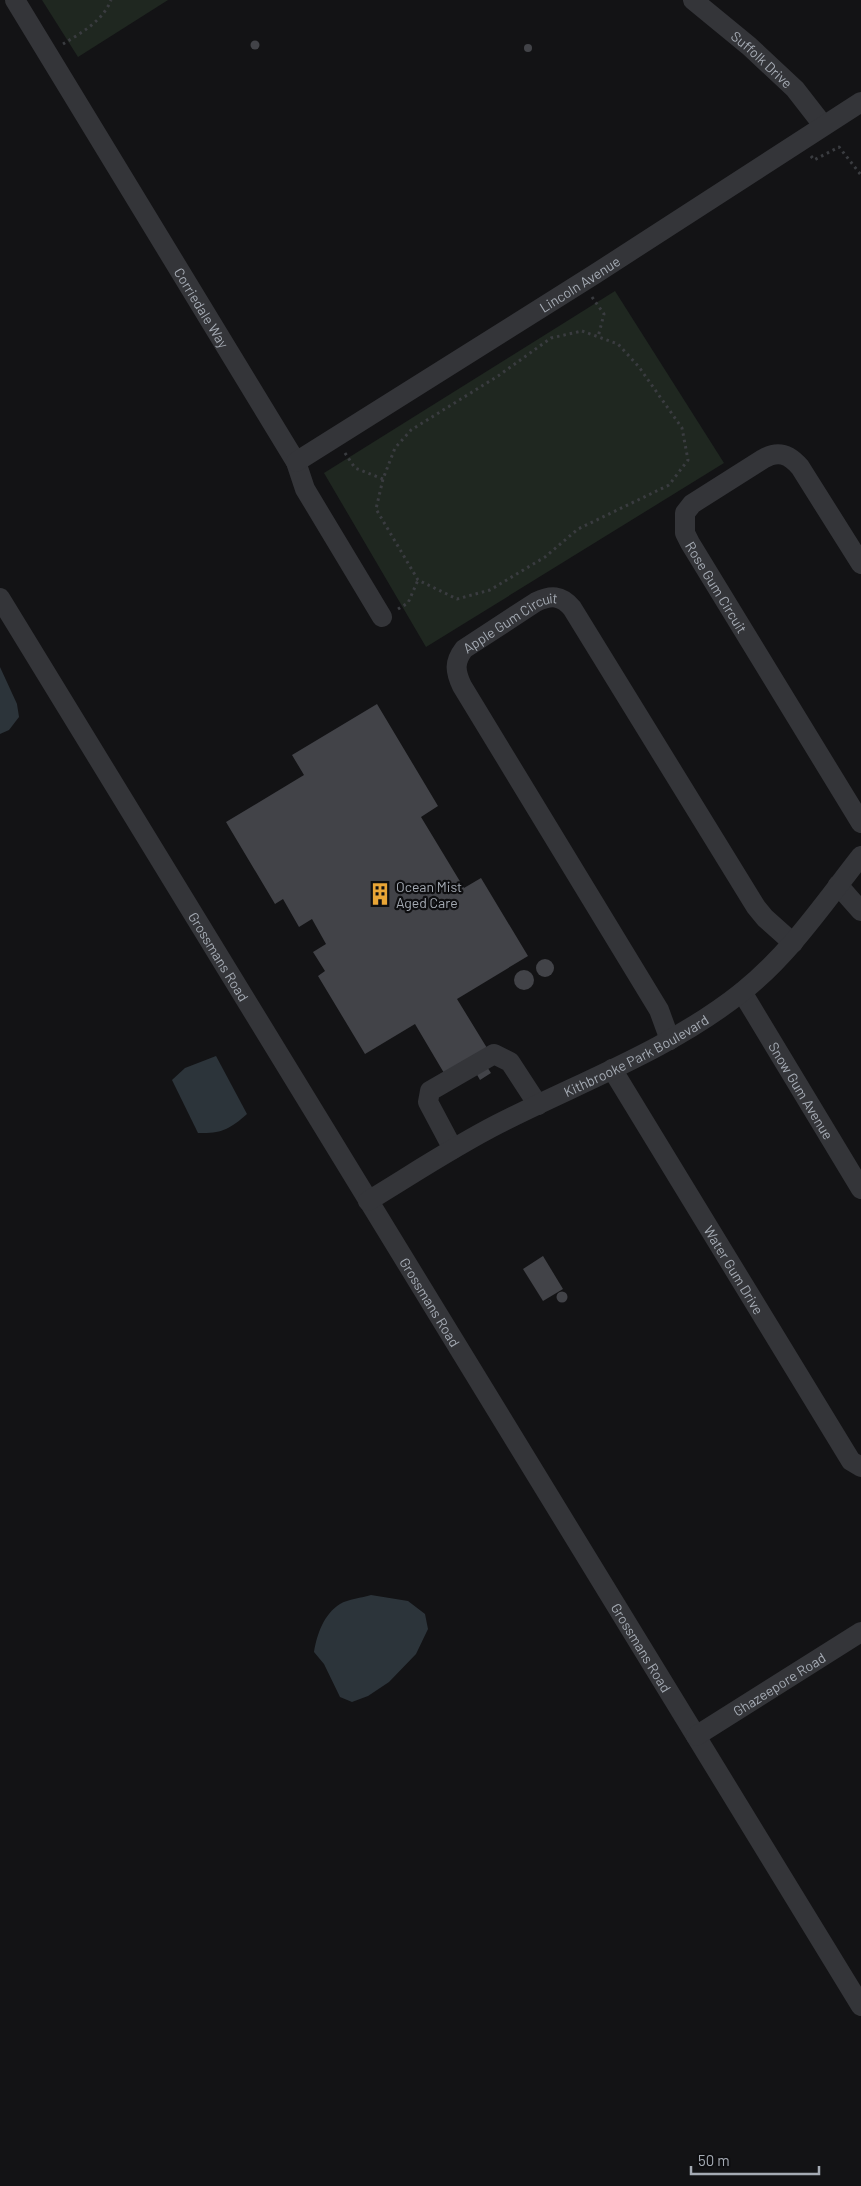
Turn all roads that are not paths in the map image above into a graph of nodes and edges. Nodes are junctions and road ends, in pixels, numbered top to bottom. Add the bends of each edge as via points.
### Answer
1 (15, 0) edge
2 (694, 0) edge
3 (861, 102) edge
4 (823, 125) junction
5 (296, 462) junction
6 (861, 564) edge
7 (0, 598) edge
8 (382, 618) road end
9 (861, 823) edge
10 (861, 856) edge
11 (838, 885) junction
12 (861, 911) edge
13 (793, 943) junction
14 (742, 992) junction
15 (670, 1040) junction
16 (612, 1069) junction
17 (538, 1105) junction
18 (453, 1149) junction
19 (861, 1189) edge
20 (368, 1201) junction
21 (861, 1467) edge
22 (861, 1632) edge
23 (696, 1736) junction
24 (861, 2006) edge

1 - 5 street, Corriedale Way
2 - 4 street, Suffolk Drive via 795,89
3 - 4 street, Lincoln Avenue
4 - 5 street, Lincoln Avenue
5 - 8 street, Corriedale Way via 305,490
6 - 9 street, Rose Gum Circuit via 800,467 783,454 763,459 692,504 685,513 685,533 690,543
7 - 20 street, Grossmans Road
10 - 11 street, Kithbrooke Park Boulevard
11 - 12 street
11 - 13 street, Kithbrooke Park Boulevard
13 - 14 street, Kithbrooke Park Boulevard
13 - 15 street, Apple Gum Circuit via 756,907 578,616 565,600 551,597 536,602 464,649 457,657 455,667 462,686 659,1010
14 - 15 street, Kithbrooke Park Boulevard
14 - 19 street, Snow Gum Avenue
15 - 16 street, Kithbrooke Park Boulevard
16 - 17 street, Kithbrooke Park Boulevard
16 - 21 street, Water Gum Drive via 851,1460
17 - 18 street, Kithbrooke Park Boulevard
17 - 18 street via 510,1062 494,1054 430,1091 428,1102
18 - 20 street, Kithbrooke Park Boulevard
20 - 23 street, Grossmans Road
22 - 23 street, Ghazeepore Road
23 - 24 street, Grossmans Road

